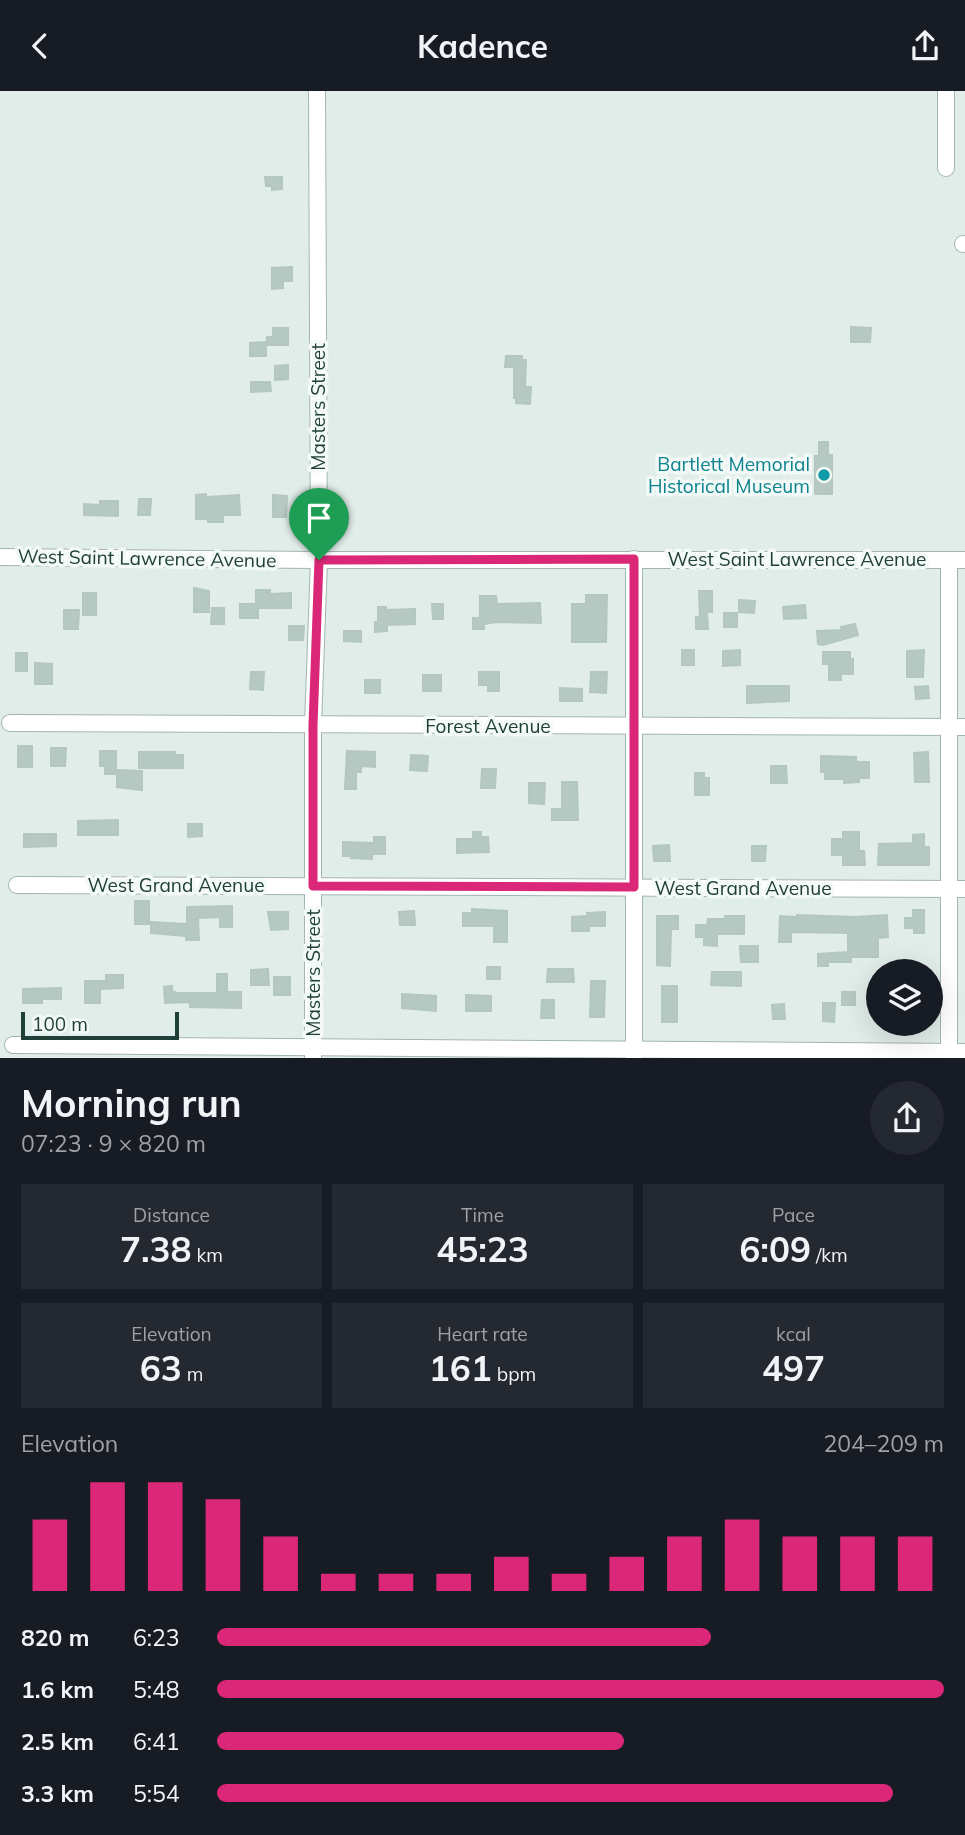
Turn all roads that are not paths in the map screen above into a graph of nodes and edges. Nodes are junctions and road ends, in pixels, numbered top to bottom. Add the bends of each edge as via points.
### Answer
1 (317, 91) edge
2 (946, 91) edge
3 (946, 169) dead end
4 (0, 557) edge
5 (634, 559) junction
6 (319, 560) junction
7 (957, 560) edge
8 (10, 723) dead end
9 (313, 725) junction
10 (633, 727) junction
11 (948, 727) junction
12 (965, 727) edge
13 (17, 885) dead end
14 (313, 886) junction
15 (634, 887) junction
16 (957, 889) edge
17 (13, 1045) dead end
18 (313, 1053) edge
19 (955, 1054) edge
20 (634, 1055) edge

1 - 6 street, Masters Street
2 - 3 street
4 - 6 street, West Saint Lawrence Avenue
5 - 6 street, West Saint Lawrence Avenue
5 - 7 street, West Saint Lawrence Avenue
5 - 10 street
6 - 9 street, Masters Street
7 - 11 street
8 - 9 street, Forest Avenue
9 - 10 street, Forest Avenue
9 - 14 street, Masters Street
10 - 11 street, Forest Avenue
10 - 15 street
11 - 12 street, Forest Avenue
11 - 16 street
13 - 14 street, West Grand Avenue
14 - 15 street, West Grand Avenue
14 - 18 street, Masters Street
15 - 16 street, West Grand Avenue
15 - 20 street
16 - 19 street
17 - 18 street
18 - 20 street
19 - 20 street

